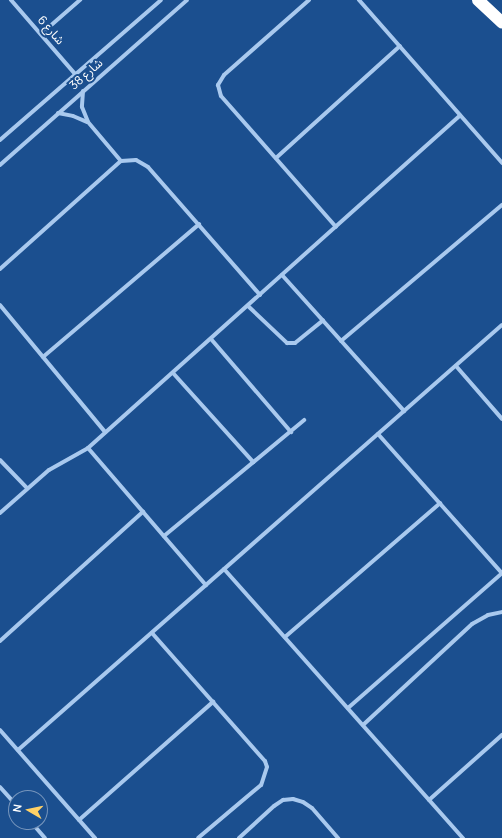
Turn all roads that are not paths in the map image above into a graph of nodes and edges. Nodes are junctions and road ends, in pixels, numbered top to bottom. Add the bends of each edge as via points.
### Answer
1 (11, 0) edge
2 (80, 0) edge
3 (161, 0) edge
4 (187, 0) edge
5 (309, 0) edge
6 (359, 0) edge
7 (478, 0) edge
8 (502, 22) edge
9 (41, 34) junction
10 (400, 46) junction
11 (75, 74) junction
12 (83, 91) junction
13 (58, 113) junction
14 (460, 115) junction
15 (88, 122) junction
16 (0, 140) edge
17 (276, 158) junction
18 (121, 161) junction
19 (502, 163) edge
20 (0, 165) edge
21 (502, 205) edge
22 (199, 224) junction
23 (336, 227) junction
24 (0, 269) edge
25 (282, 275) junction
26 (260, 295) junction
27 (0, 305) edge
28 (248, 306) junction
29 (323, 320) junction
30 (502, 325) edge
31 (211, 339) junction
32 (341, 341) junction
33 (43, 357) junction
34 (456, 366) junction
35 (173, 373) junction
36 (404, 411) junction
37 (502, 419) edge
38 (304, 420) dead end
39 (105, 432) junction
40 (291, 432) junction
41 (378, 434) junction
42 (88, 448) junction
43 (0, 460) edge
44 (254, 462) junction
45 (27, 488) junction
46 (440, 503) junction
47 (143, 512) junction
48 (0, 513) edge
49 (164, 536) junction
50 (224, 568) junction
51 (502, 573) edge
52 (206, 585) junction
53 (502, 612) edge
54 (152, 633) junction
55 (285, 638) junction
56 (0, 641) edge
57 (213, 702) junction
58 (348, 708) junction
59 (363, 725) junction
60 (0, 730) edge
61 (502, 735) edge
62 (18, 750) junction
63 (0, 787) edge
64 (8, 796) edge
65 (429, 800) junction
66 (79, 820) junction
67 (38, 830) edge
68 (45, 838) edge
69 (95, 838) edge
70 (198, 838) edge
71 (239, 838) edge
72 (338, 838) edge
73 (462, 838) edge

1 - 9 street, شارع 6
2 - 9 street
3 - 11 street, شارع 38
4 - 12 street, شارع 38
5 - 17 street via 224,75 218,85 221,96
6 - 10 street
7 - 8 highway
9 - 11 street, شارع 6
10 - 14 street
10 - 17 street
11 - 16 street, شارع 38
12 - 13 street, شارع 38
12 - 15 street via 82,107
13 - 15 street
13 - 20 street, شارع 38
14 - 19 street
14 - 23 street
15 - 18 street
17 - 23 street
18 - 22 street via 136,160 148,167
18 - 24 street
21 - 32 street
22 - 26 street
22 - 33 street
23 - 25 street
25 - 26 street
25 - 29 street
26 - 28 street
27 - 33 street
28 - 29 street via 287,343 295,343
28 - 31 street
29 - 32 street
30 - 34 street
31 - 35 street
31 - 40 street
32 - 36 street
33 - 39 street
34 - 36 street
34 - 37 street
35 - 39 street
35 - 44 street
36 - 41 street
38 - 40 street
39 - 42 street
40 - 44 street
41 - 46 street
41 - 50 street
42 - 45 street via 49,470
42 - 47 street
43 - 45 street
44 - 49 street
45 - 48 street
46 - 51 street
46 - 55 street
47 - 49 street
47 - 56 street
49 - 52 street
50 - 52 street
50 - 55 street
51 - 58 street
52 - 54 street
53 - 59 street via 488,615 472,624
54 - 57 street
54 - 62 street
55 - 58 street
57 - 66 street
57 - 70 street via 265,761 267,774 261,785
58 - 59 street
59 - 65 street
60 - 62 street
61 - 65 street
62 - 66 street
63 - 64 street
65 - 73 street
66 - 69 street
67 - 68 street
71 - 72 street via 274,806 283,800 294,799 312,808

